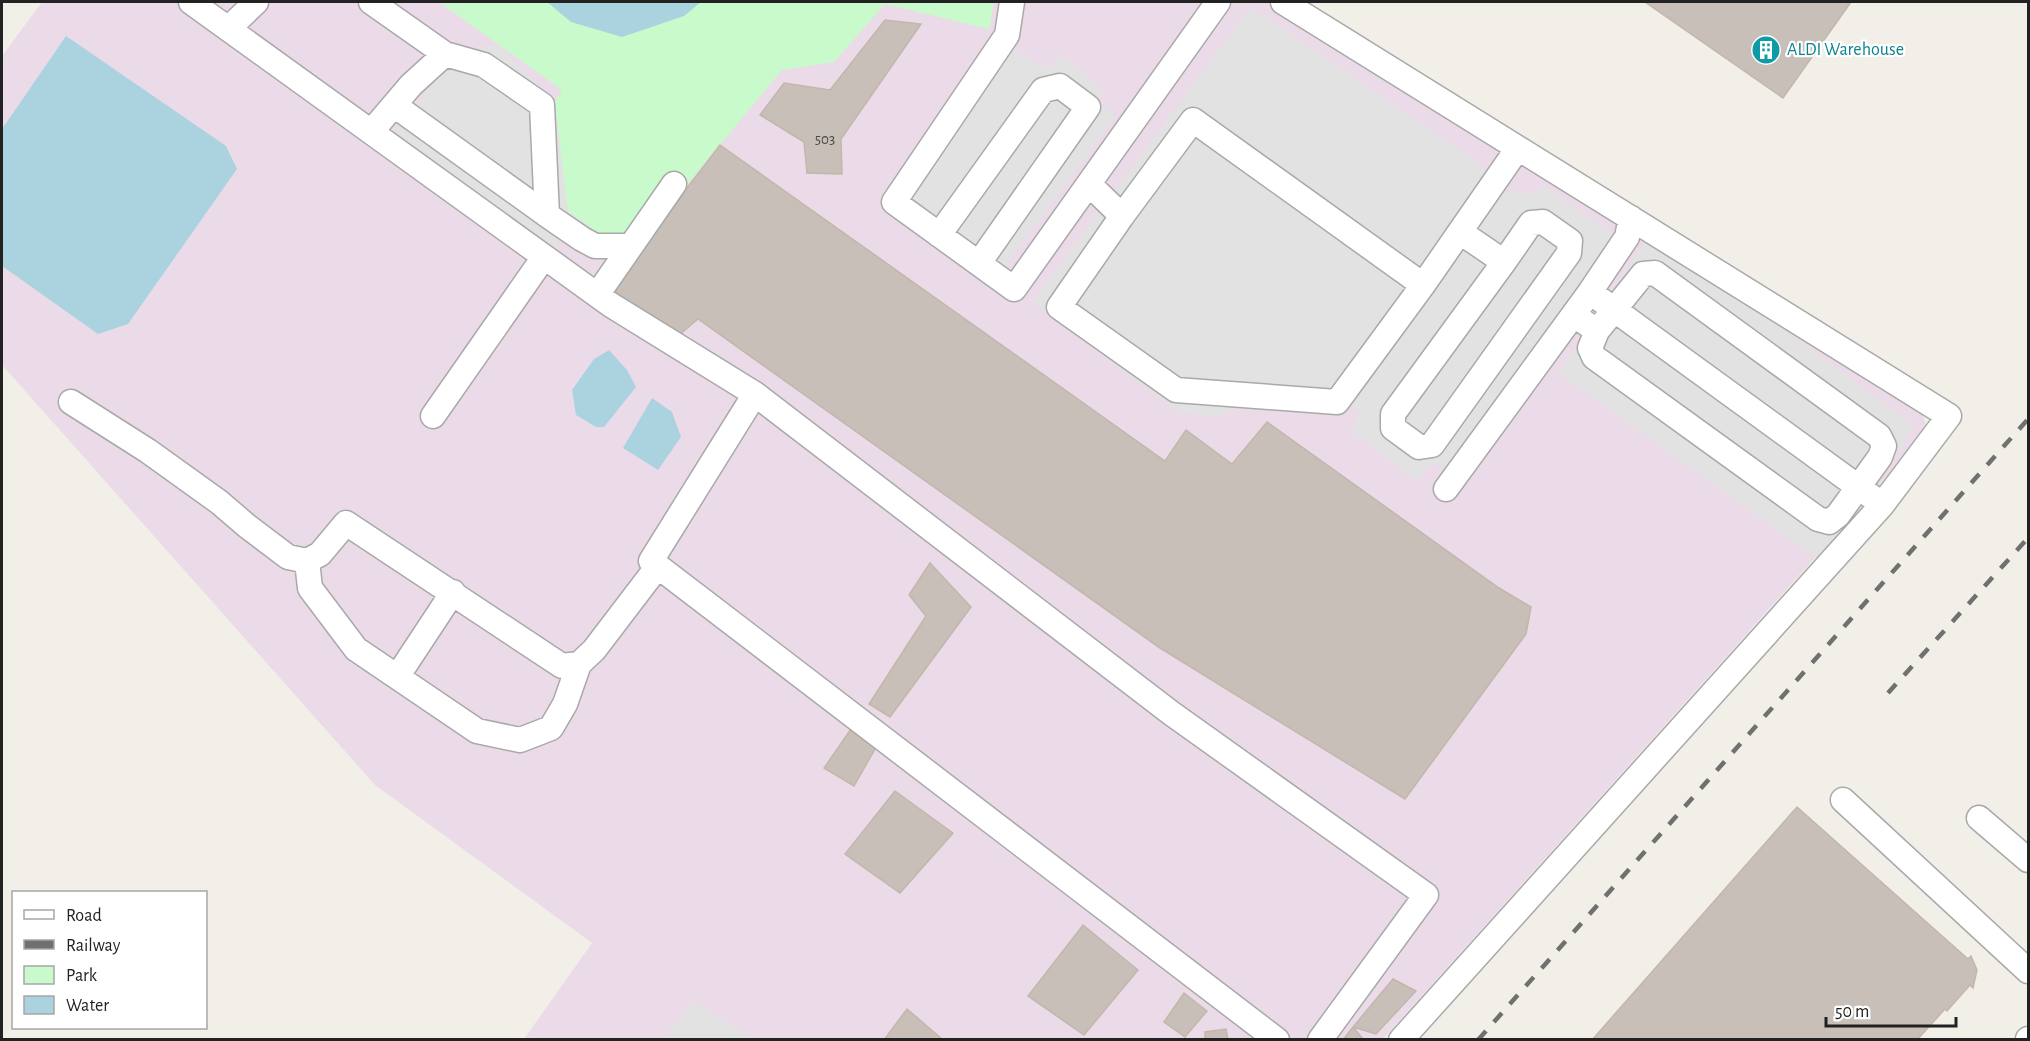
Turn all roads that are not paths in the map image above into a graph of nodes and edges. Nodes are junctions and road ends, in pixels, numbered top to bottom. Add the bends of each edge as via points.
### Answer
1 (191, 2) edge
2 (256, 2) edge
3 (371, 2) edge
4 (1012, 2) edge
5 (1218, 2) edge
6 (1283, 2) edge
7 (228, 29) junction
8 (445, 54) junction
9 (394, 105) junction
10 (371, 132) junction
11 (1518, 148) junction
12 (674, 184) dead end
13 (1089, 184) junction
14 (547, 215) junction
15 (1122, 216) junction
16 (1631, 218) junction
17 (1460, 232) junction
18 (939, 235) junction
19 (631, 246) junction
20 (544, 257) junction
21 (1504, 262) junction
22 (979, 263) junction
23 (1552, 277) junction
24 (1423, 285) junction
25 (597, 295) junction
26 (1583, 302) junction
27 (1614, 308) junction
28 (1597, 331) junction
29 (755, 394) junction
30 (71, 402) dead end
31 (434, 416) dead end
32 (1859, 487) junction
33 (1446, 489) dead end
34 (1882, 506) junction
35 (307, 561) junction
36 (658, 566) junction
37 (453, 592) junction
38 (579, 664) junction
39 (397, 677) junction
40 (1843, 800) dead end
41 (1979, 818) dead end
42 (2028, 860) edge
43 (2028, 971) edge
44 (1277, 1040) edge
45 (1320, 1040) edge
46 (1401, 1040) edge

1 - 7 street
2 - 7 street
3 - 8 street
4 - 18 street via 1007,35 894,202
5 - 13 street
6 - 11 street
7 - 10 street
8 - 9 street
8 - 14 street via 484,65 542,105
9 - 10 street
9 - 14 street
10 - 20 street
11 - 16 street
11 - 17 street
12 - 19 street
13 - 15 street
13 - 22 street via 1014,289
14 - 19 street via 595,246
15 - 24 street via 1193,120
15 - 24 street via 1059,307 1176,390 1337,402
16 - 26 street via 1627,237
16 - 34 street via 1948,416
17 - 21 street
17 - 24 street
18 - 22 street
18 - 22 street via 1043,90 1060,86 1088,107
19 - 25 street
20 - 25 street
20 - 31 street
21 - 23 street via 1531,223 1543,222 1570,241 1569,253
21 - 23 street via 1393,414 1393,428 1419,447 1432,445
23 - 26 street
25 - 29 street
26 - 27 street
26 - 28 street
26 - 33 street
27 - 28 street
27 - 32 street
27 - 32 street via 1643,274 1654,273 1879,436 1884,446 1880,457
28 - 32 street via 1590,348 1594,357 1818,519 1829,522 1838,515
29 - 36 street via 651,561
29 - 45 street via 1171,713 1426,895
30 - 35 street via 148,450 288,557
32 - 34 street
34 - 46 street
35 - 37 street via 320,554 346,524
35 - 39 street via 310,588 356,649
36 - 38 street
36 - 44 street
37 - 38 street via 562,666
37 - 39 street
38 - 39 street via 565,704 551,728 520,740 477,730
40 - 43 street
41 - 42 street

